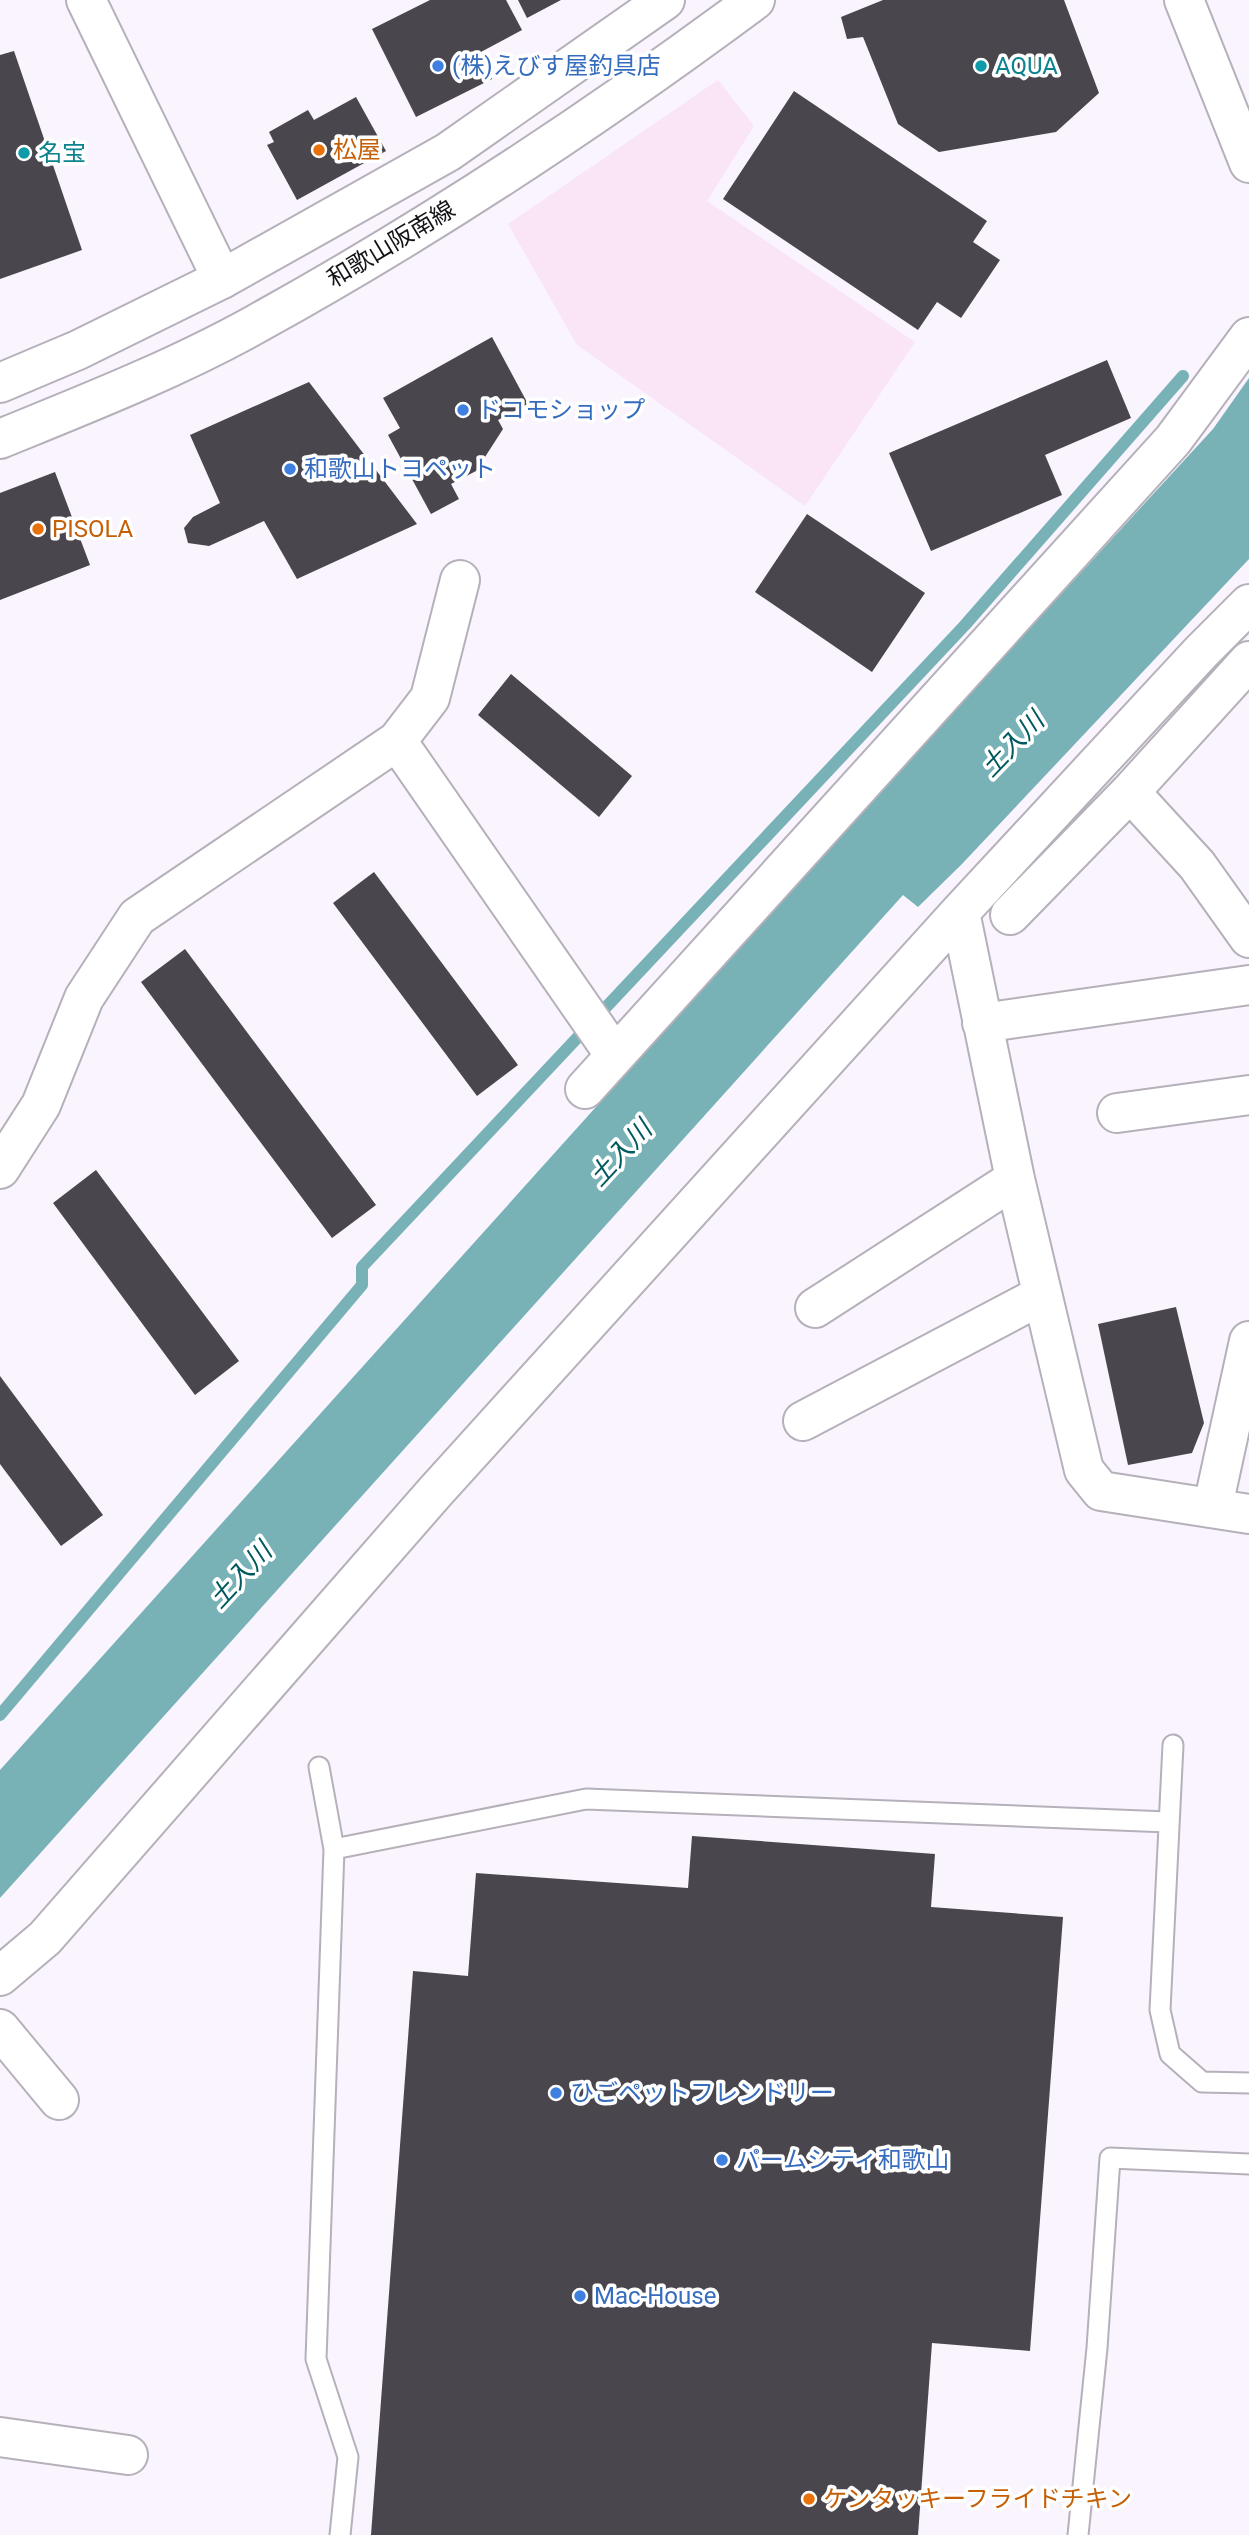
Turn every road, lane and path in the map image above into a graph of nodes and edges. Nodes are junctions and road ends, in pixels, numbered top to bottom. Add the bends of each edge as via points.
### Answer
1 (86, 0) edge
2 (665, 0) edge
3 (755, 0) edge
4 (1184, 0) edge
5 (1249, 163) edge
6 (222, 279) junction
7 (1249, 337) edge
8 (0, 383) edge
9 (0, 439) edge
10 (460, 580) dead end
11 (1249, 604) edge
12 (1249, 661) edge
13 (397, 741) junction
14 (1130, 792) junction
15 (960, 912) junction
16 (1010, 915) dead end
17 (1249, 938) edge
18 (1249, 985) edge
19 (982, 1023) junction
20 (614, 1055) junction
21 (585, 1088) dead end
22 (1249, 1095) edge
23 (1117, 1113) dead end
24 (0, 1169) edge
25 (1015, 1179) junction
26 (1042, 1296) junction
27 (815, 1308) dead end
28 (1249, 1341) edge
29 (803, 1420) dead end
30 (1231, 1510) edge
31 (1173, 1745) dead end
32 (319, 1767) dead end
33 (1168, 1822) junction
34 (334, 1849) junction
35 (0, 1976) edge
36 (0, 2029) edge
37 (1249, 2083) edge
38 (59, 2100) dead end
39 (1249, 2164) edge
40 (0, 2437) edge
41 (128, 2455) dead end
42 (340, 2535) edge
43 (1078, 2535) edge

1 - 6 street
2 - 6 street, 和歌山阪南線 via 448,152
3 - 9 street, 和歌山阪南線 via 478,193 266,318 104,397
4 - 5 street
6 - 8 street, 和歌山阪南線
7 - 20 street via 1173,440
10 - 13 street via 430,698
11 - 15 street
12 - 14 street
13 - 20 street
13 - 24 street via 137,917 84,998 41,1105
14 - 16 street
14 - 17 street via 1197,865
15 - 19 street
15 - 35 street via 435,1492 45,1938
18 - 19 street
19 - 25 street
20 - 21 street
22 - 23 street
25 - 26 street
25 - 27 street
26 - 29 street
26 - 30 street via 1084,1470 1101,1491
28 - 30 street
31 - 33 lane
32 - 34 lane
33 - 34 lane via 586,1799
33 - 37 lane via 1160,2010 1170,2054 1202,2081
34 - 42 lane via 316,2359 348,2457
36 - 38 street
39 - 43 lane via 1110,2158
40 - 41 street

